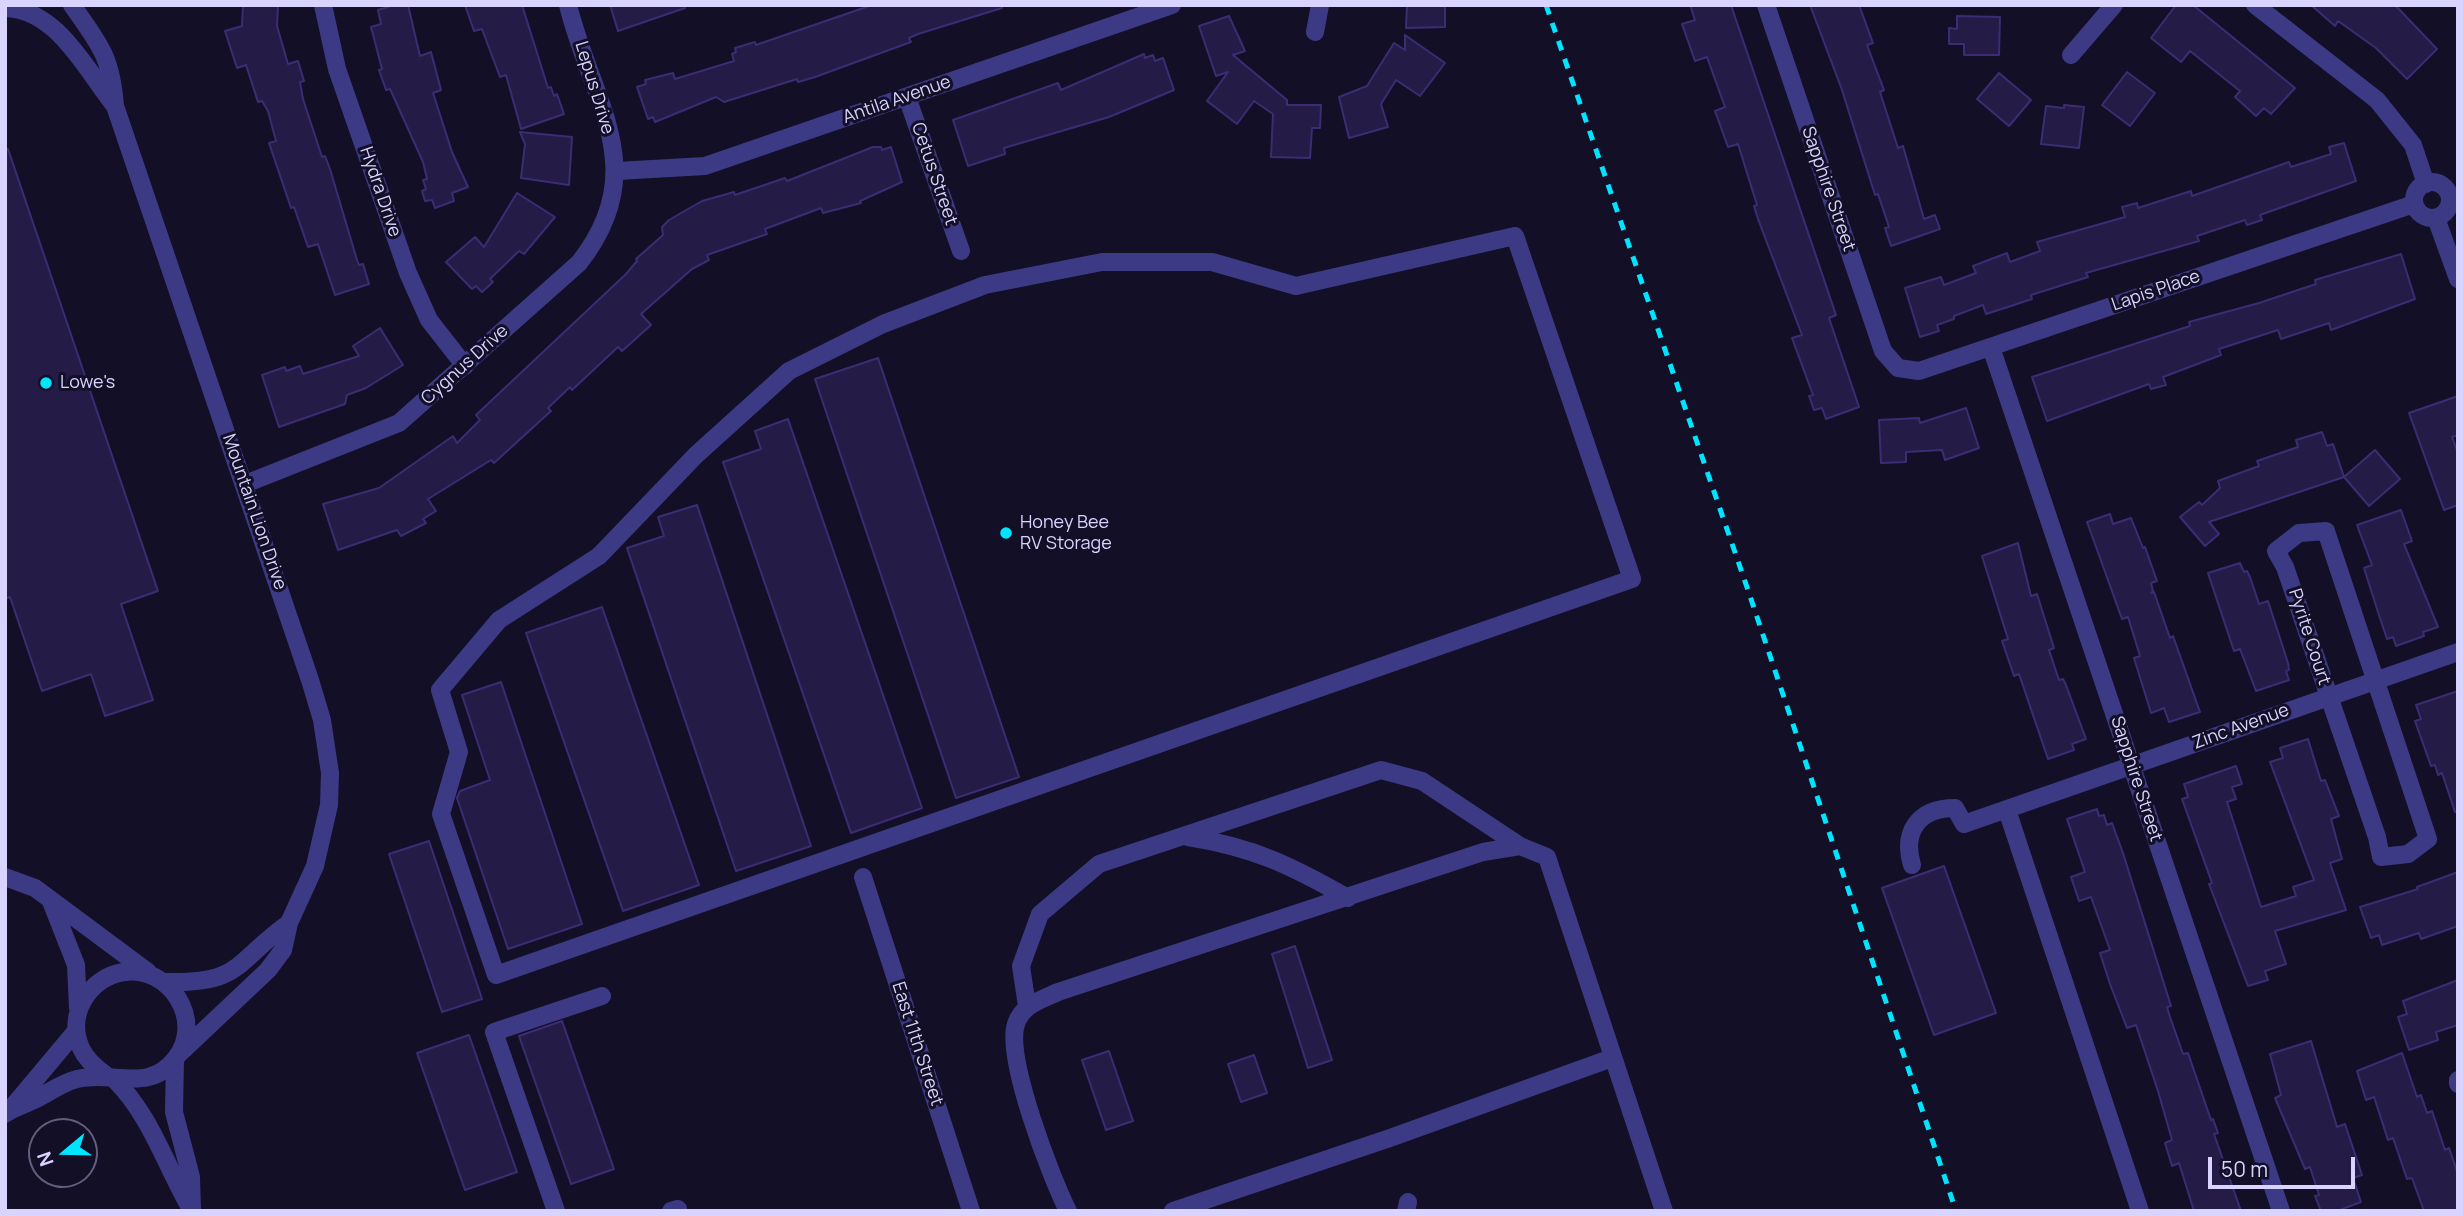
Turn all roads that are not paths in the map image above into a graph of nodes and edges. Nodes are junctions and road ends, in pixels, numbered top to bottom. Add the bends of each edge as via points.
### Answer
1 (72, 5) edge
2 (323, 5) edge
3 (568, 5) edge
4 (1172, 5) edge
5 (1320, 5) edge
6 (1766, 5) edge
7 (2114, 5) edge
8 (2255, 5) edge
9 (5, 8) edge
10 (1315, 32) dead end
11 (2071, 55) dead end
12 (907, 97) junction
13 (115, 106) junction
14 (617, 171) junction
15 (2426, 184) junction
16 (2453, 192) edge
17 (2414, 204) junction
18 (2437, 218) junction
19 (961, 251) dead end
20 (2458, 279) edge
21 (1991, 347) junction
22 (465, 366) junction
23 (1898, 368) joint
24 (245, 484) junction
25 (2458, 652) edge
26 (2376, 681) junction
27 (2328, 695) junction
28 (2132, 767) junction
29 (2007, 810) junction
30 (1185, 836) junction
31 (1520, 846) junction
32 (1912, 865) dead end
33 (863, 877) dead end
34 (8, 881) edge
35 (1348, 898) junction
36 (52, 904) junction
37 (289, 923) junction
38 (496, 975) joint
39 (158, 978) junction
40 (602, 996) dead end
41 (1027, 1006) junction
42 (78, 1012) junction
43 (76, 1031) junction
44 (177, 1057) junction
45 (1612, 1058) junction
46 (110, 1077) junction
47 (7, 1112) edge
48 (192, 1211) edge
49 (555, 1211) edge
50 (971, 1211) edge
51 (1068, 1211) edge
52 (1173, 1211) edge
53 (1664, 1211) edge
54 (2140, 1211) edge
55 (2281, 1211) edge

1 - 13 street, Mountain Lion Drive via 112,69
2 - 22 street, Hydra Drive via 337,69 408,273 429,320
3 - 14 street, Lepus Drive via 608,128
4 - 12 street, Antila Avenue
5 - 10 street
6 - 23 street, Sapphire Street via 1884,352
7 - 11 street
8 - 15 street via 2377,100 2413,145
9 - 13 street, Mountain Lion Drive via 33,14 53,28
12 - 14 street, Antila Avenue via 705,166
12 - 19 street, Cetus Street
13 - 24 street, Mountain Lion Drive
14 - 22 street, Cygnus Drive via 598,238 585,255
15 - 16 street via 2442,185
15 - 17 street via 2415,192
16 - 18 street via 2450,206
17 - 18 street via 2421,216
17 - 21 street, Lapis Place
18 - 20 street
21 - 23 street, Lapis Place via 1919,372
21 - 28 street, Sapphire Street
22 - 24 street, Cygnus Drive via 399,423
24 - 37 street, Mountain Lion Drive via 322,720 330,773 323,844
25 - 26 street, Zinc Avenue
26 - 27 street, Zinc Avenue
26 - 27 street, Pyrite Court via 2326,531 2300,533 2276,551 2286,567
26 - 27 street, Pyrite Court via 2428,839 2408,854 2381,857
27 - 28 street, Zinc Avenue
28 - 29 street, Zinc Avenue
28 - 55 street, Sapphire Street
29 - 32 street, Zinc Avenue via 1964,824 1955,808 1928,814 1910,834 1907,846
29 - 54 street
30 - 31 street via 1381,770 1422,781
30 - 35 street via 1230,844 1286,863
30 - 41 street via 1099,864 1040,914 1021,966
31 - 35 street via 1483,852
31 - 45 street via 1547,857
33 - 50 street, East 11th Street
34 - 36 street via 35,888
35 - 41 street
36 - 39 street
36 - 42 street via 76,965
37 - 39 street, Mountain Lion Drive via 221,978 198,983
37 - 44 street, Mountain Lion Drive via 283,950 268,970
38 - 38 street via 1632,579 1515,236 1296,286 1212,262 1102,262 985,285 883,324 789,371 696,454 598,556 499,620 440,690 459,752 441,814
39 - 42 street via 132,971 114,973 92,989
39 - 44 street via 178,997 185,1015 186,1035
40 - 49 street via 494,1031
41 - 51 street via 1016,1024 1014,1052 1051,1177
42 - 43 street
43 - 46 street via 91,1064
43 - 47 street
44 - 46 street via 148,1079 131,1082
44 - 48 street via 174,1112 191,1177
45 - 52 street
45 - 53 street
46 - 47 street via 59,1085
46 - 48 street via 134,1099 149,1122

